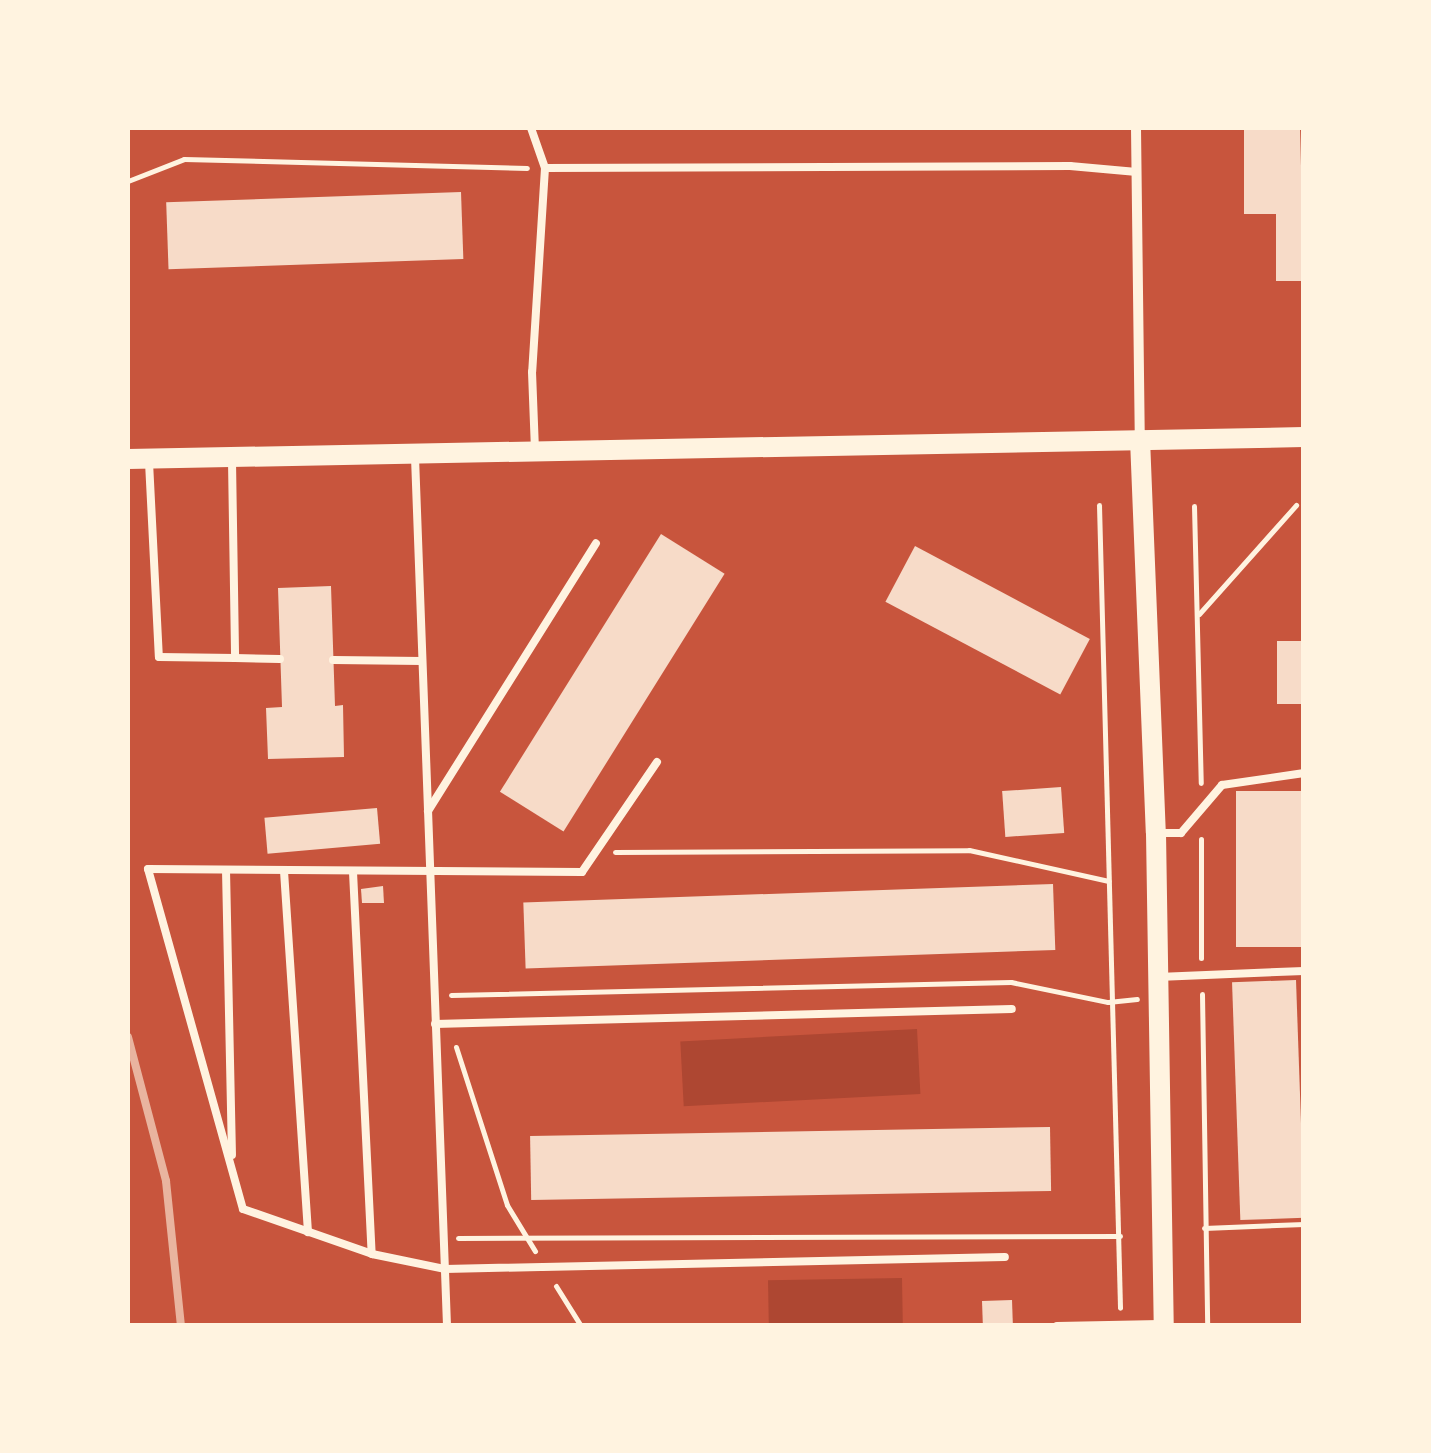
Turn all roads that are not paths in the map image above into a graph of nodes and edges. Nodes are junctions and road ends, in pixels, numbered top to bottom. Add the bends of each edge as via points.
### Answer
1 (530, 128) edge
2 (1136, 128) edge
3 (545, 168) junction
4 (1137, 172) junction
5 (1304, 437) edge
6 (1140, 438) junction
7 (534, 450) junction
8 (415, 453) junction
9 (232, 457) junction
10 (138, 458) edge
11 (596, 544) dead end
12 (235, 658) junction
13 (280, 659) dead end
14 (333, 660) dead end
15 (422, 661) junction
16 (657, 762) dead end
17 (1304, 774) edge
18 (428, 812) junction
19 (1156, 833) junction
20 (226, 870) junction
21 (284, 870) junction
22 (352, 872) junction
23 (430, 873) junction
24 (1304, 971) edge
25 (1156, 977) junction
26 (1012, 1009) dead end
27 (436, 1024) junction
28 (233, 1171) junction
29 (308, 1232) junction
30 (372, 1254) junction
31 (1005, 1257) dead end
32 (445, 1269) junction
33 (1164, 1325) edge
34 (446, 1326) edge
35 (1058, 1326) edge

1 - 3 lane
2 - 4 street
3 - 4 lane via 1070,166
3 - 7 lane via 532,372
4 - 6 street
5 - 6 main road
6 - 7 main road
6 - 19 main road
7 - 8 main road
8 - 9 main road
8 - 15 lane
9 - 10 main road
9 - 12 lane
10 - 12 lane via 159,657
11 - 18 lane
12 - 13 lane
14 - 15 lane
15 - 18 lane
16 - 23 lane via 582,872
17 - 19 lane via 1222,785 1181,833
18 - 23 lane
19 - 25 main road
20 - 21 lane
20 - 28 lane
20 - 28 lane via 148,868
21 - 22 lane
21 - 29 lane
22 - 23 lane
22 - 30 lane
23 - 27 lane
24 - 25 lane
25 - 33 main road
26 - 27 lane
27 - 32 lane
28 - 29 lane via 243,1209
29 - 30 lane
30 - 32 lane
31 - 32 lane
32 - 34 lane
33 - 35 lane

